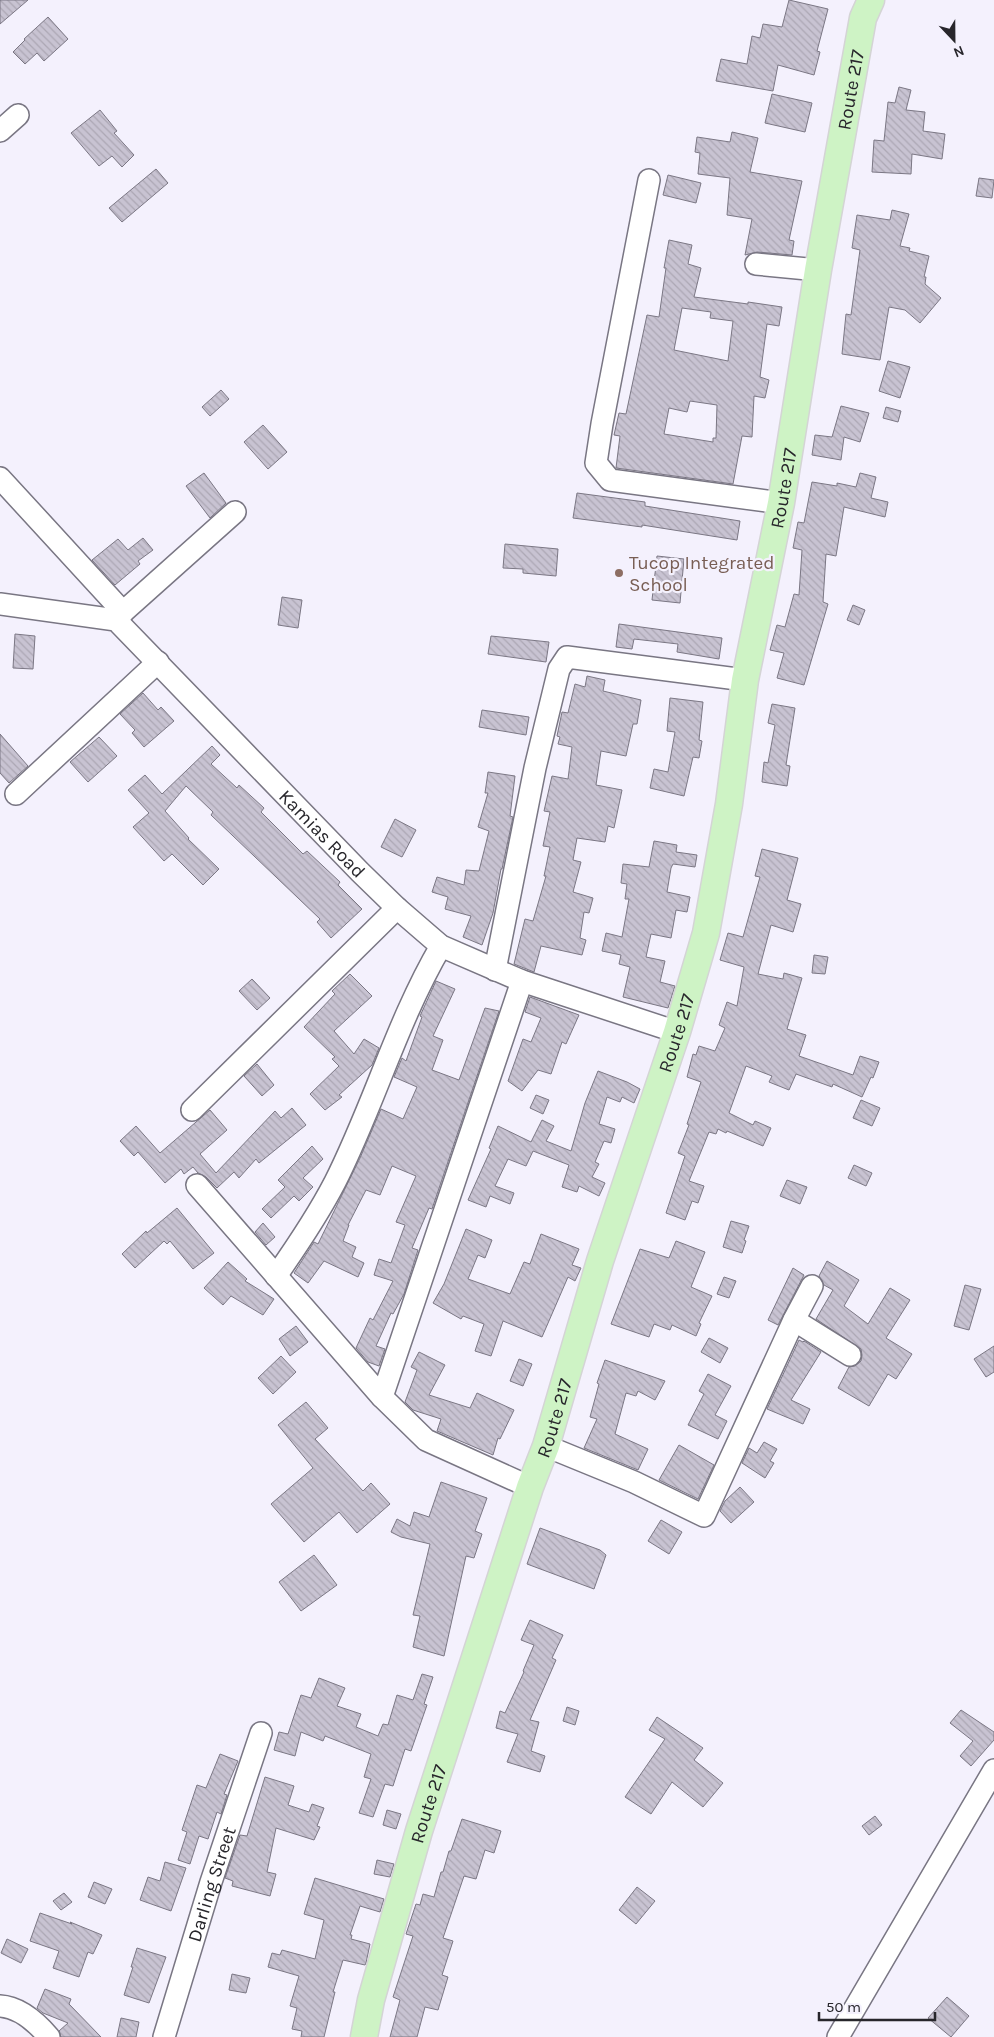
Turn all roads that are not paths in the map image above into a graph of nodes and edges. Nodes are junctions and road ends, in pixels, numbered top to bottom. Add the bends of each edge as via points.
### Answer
1 (871, 0) edge
2 (18, 115) dead end
3 (0, 130) edge
4 (649, 180) dead end
5 (756, 264) dead end
6 (818, 270) junction
7 (0, 478) edge
8 (781, 503) junction
9 (235, 512) dead end
10 (0, 604) edge
11 (120, 616) junction
12 (158, 662) junction
13 (745, 680) junction
14 (16, 794) dead end
15 (397, 908) junction
16 (441, 946) junction
17 (495, 970) junction
18 (522, 981) junction
19 (676, 1032) junction
20 (192, 1110) dead end
21 (197, 1185) dead end
22 (276, 1276) junction
23 (812, 1286) dead end
24 (794, 1320) junction
25 (850, 1355) dead end
26 (382, 1397) junction
27 (546, 1446) junction
28 (530, 1487) junction
29 (261, 1733) dead end
30 (994, 1770) edge
31 (0, 2006) edge
32 (49, 2037) edge
33 (164, 2037) edge
34 (364, 2037) edge
35 (838, 2037) edge

1 - 6 main road, Route 217 via 863,18
2 - 3 street
4 - 8 street via 596,462 610,480
5 - 6 street
6 - 8 main road, Route 217
7 - 11 street, Kamias Road
8 - 13 main road, Route 217
9 - 11 street
10 - 11 street
11 - 12 street, Kamias Road
12 - 14 street
12 - 15 street, Kamias Road
13 - 17 street via 567,657 559,669 536,768
13 - 19 main road, Route 217 via 729,804 706,933
15 - 16 street, Kamias Road
15 - 20 street
16 - 17 street, Kamias Road
16 - 22 street via 400,1028 335,1182
17 - 18 street, Kamias Road
18 - 19 street, Kamias Road
18 - 26 street
19 - 27 main road, Route 217 via 600,1261
21 - 22 street
22 - 26 street
23 - 24 street
24 - 25 street
24 - 27 street via 704,1516 634,1482
26 - 28 street via 426,1440
27 - 28 main road, Route 217
28 - 34 main road, Route 217 via 419,1831 371,2000
29 - 33 street, Darling Street
30 - 35 street
31 - 32 street via 11,2007

